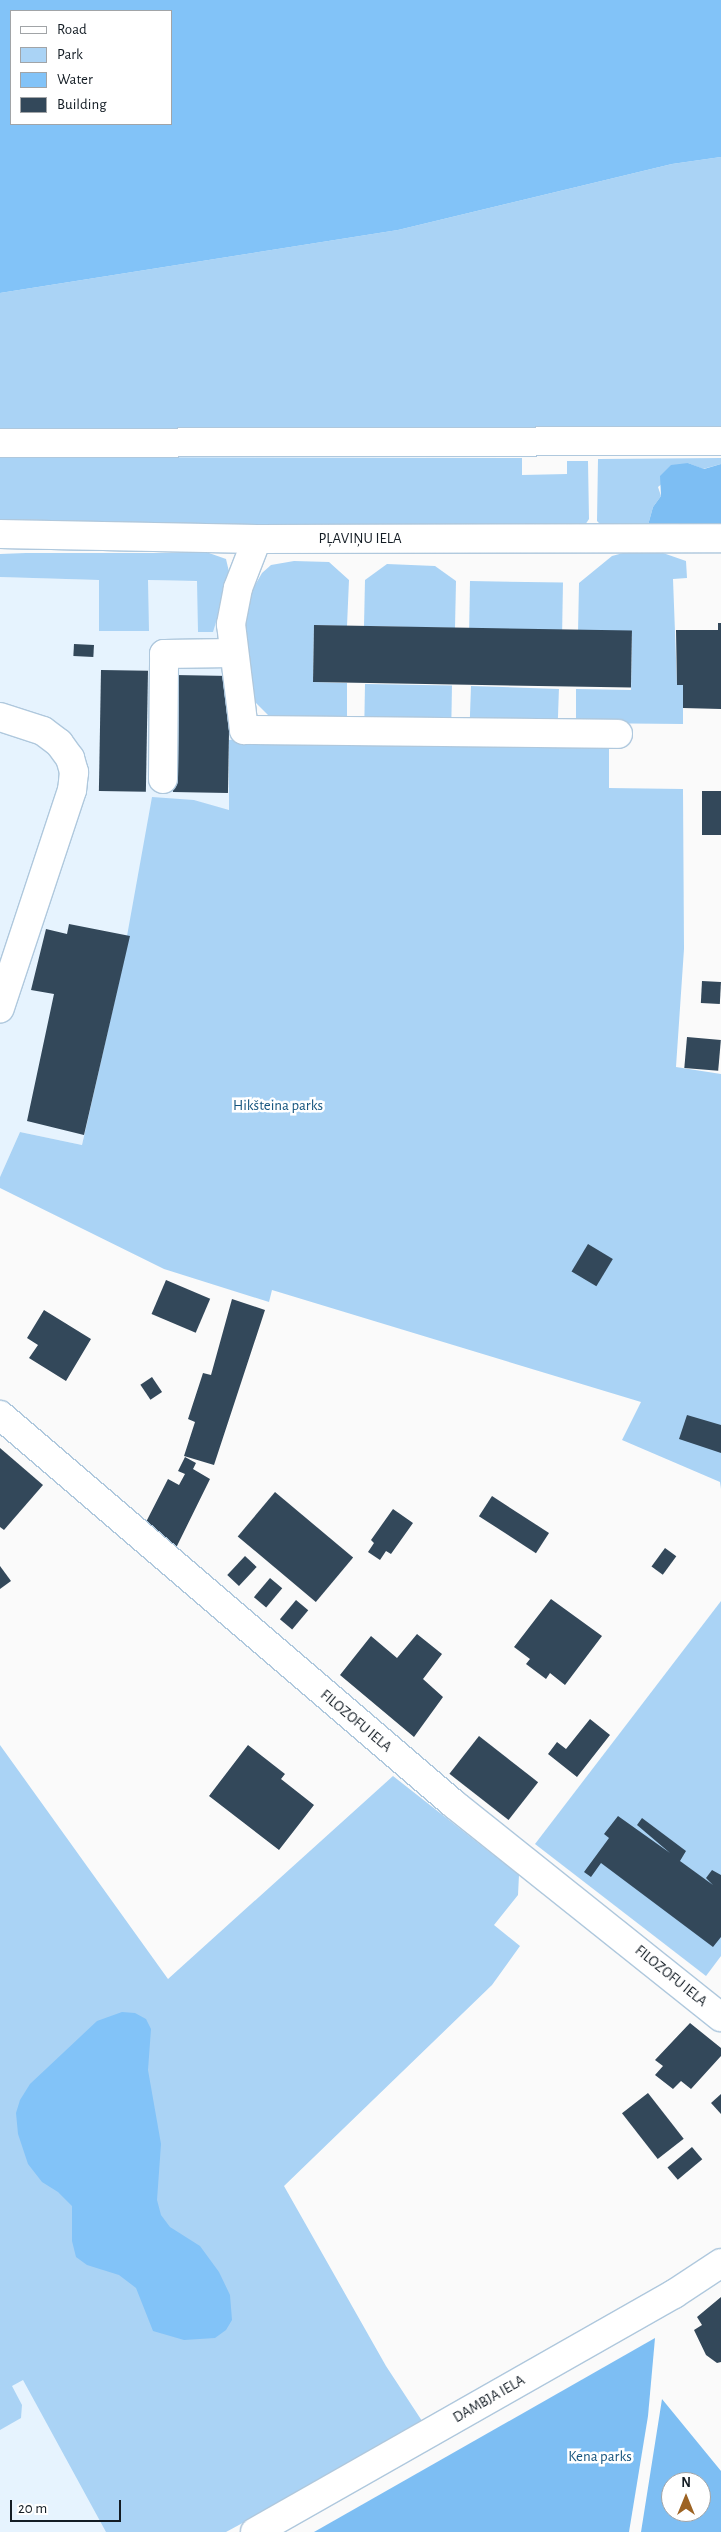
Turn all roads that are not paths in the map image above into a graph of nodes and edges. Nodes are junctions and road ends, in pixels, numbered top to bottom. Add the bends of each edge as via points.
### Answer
1 (721, 441) edge
2 (0, 443) edge
3 (0, 534) edge
4 (721, 538) edge
5 (257, 539) junction
6 (233, 653) junction
7 (0, 717) edge
8 (618, 734) dead end
9 (163, 779) dead end
10 (0, 1008) edge
11 (0, 1415) edge
12 (721, 2017) edge
13 (721, 2263) edge
14 (255, 2532) edge

1 - 2 street
3 - 5 street, PĻAVIŅU IELA
4 - 5 street, PĻAVIŅU IELA
5 - 6 street via 232,610
6 - 8 street via 244,730
6 - 9 street via 164,654
7 - 10 street via 48,735 70,758 74,772 72,790
11 - 12 street, FILOZOFU IELA via 455,1805
13 - 14 street, DAMBJA IELA via 674,2294

